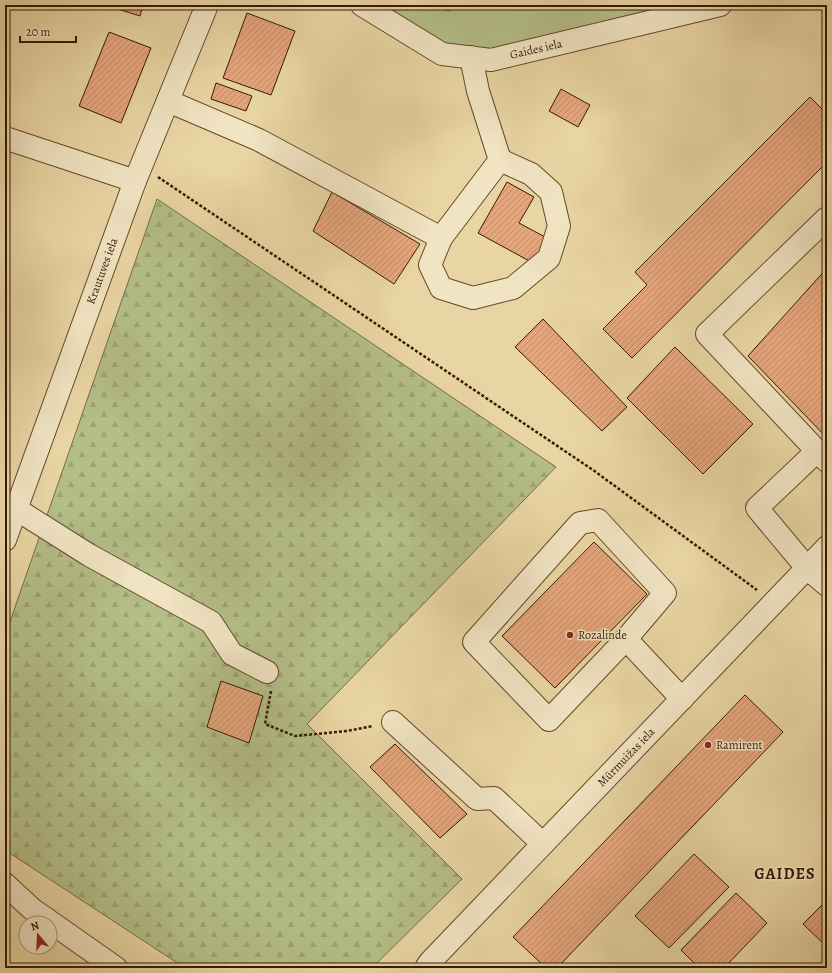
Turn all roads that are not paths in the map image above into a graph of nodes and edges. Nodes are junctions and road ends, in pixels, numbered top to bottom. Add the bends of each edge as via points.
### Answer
1 (207, 5) edge
2 (362, 5) edge
3 (720, 5) edge
4 (471, 57) junction
5 (168, 101) junction
6 (5, 138) edge
7 (500, 160) junction
8 (138, 174) junction
9 (827, 218) edge
10 (441, 238) junction
11 (822, 456) edge
12 (16, 509) junction
13 (5, 540) edge
14 (827, 547) edge
15 (807, 568) junction
16 (827, 585) edge
17 (626, 638) junction
18 (267, 672) road end
19 (682, 699) junction
20 (393, 722) road end
21 (543, 844) junction
22 (5, 884) edge
23 (116, 968) edge
24 (426, 968) edge

1 - 5 street, Krautuves iela
2 - 4 street, Gaides iela via 442,54
3 - 4 street, Gaides iela via 491,60
4 - 7 street via 478,91
5 - 8 street, Krautuves iela
5 - 10 street via 259,140
6 - 8 street
7 - 10 street
7 - 10 street via 531,174 551,192 559,226 549,258 513,288 473,298 441,288 430,265
8 - 12 street, Krautuves iela
9 - 11 street via 706,334
11 - 15 street via 757,508
12 - 13 street, Krautuves iela
12 - 18 street via 89,555 211,622 232,654
14 - 15 street, Mūrmuižas iela
15 - 16 street
15 - 19 street, Mūrmuižas iela
17 - 17 street via 665,592 598,520 580,523 474,642 549,720
17 - 19 street
19 - 21 street, Mūrmuižas iela
20 - 21 street via 477,799 494,798
21 - 24 street, Mūrmuižas iela
22 - 23 street via 32,909

